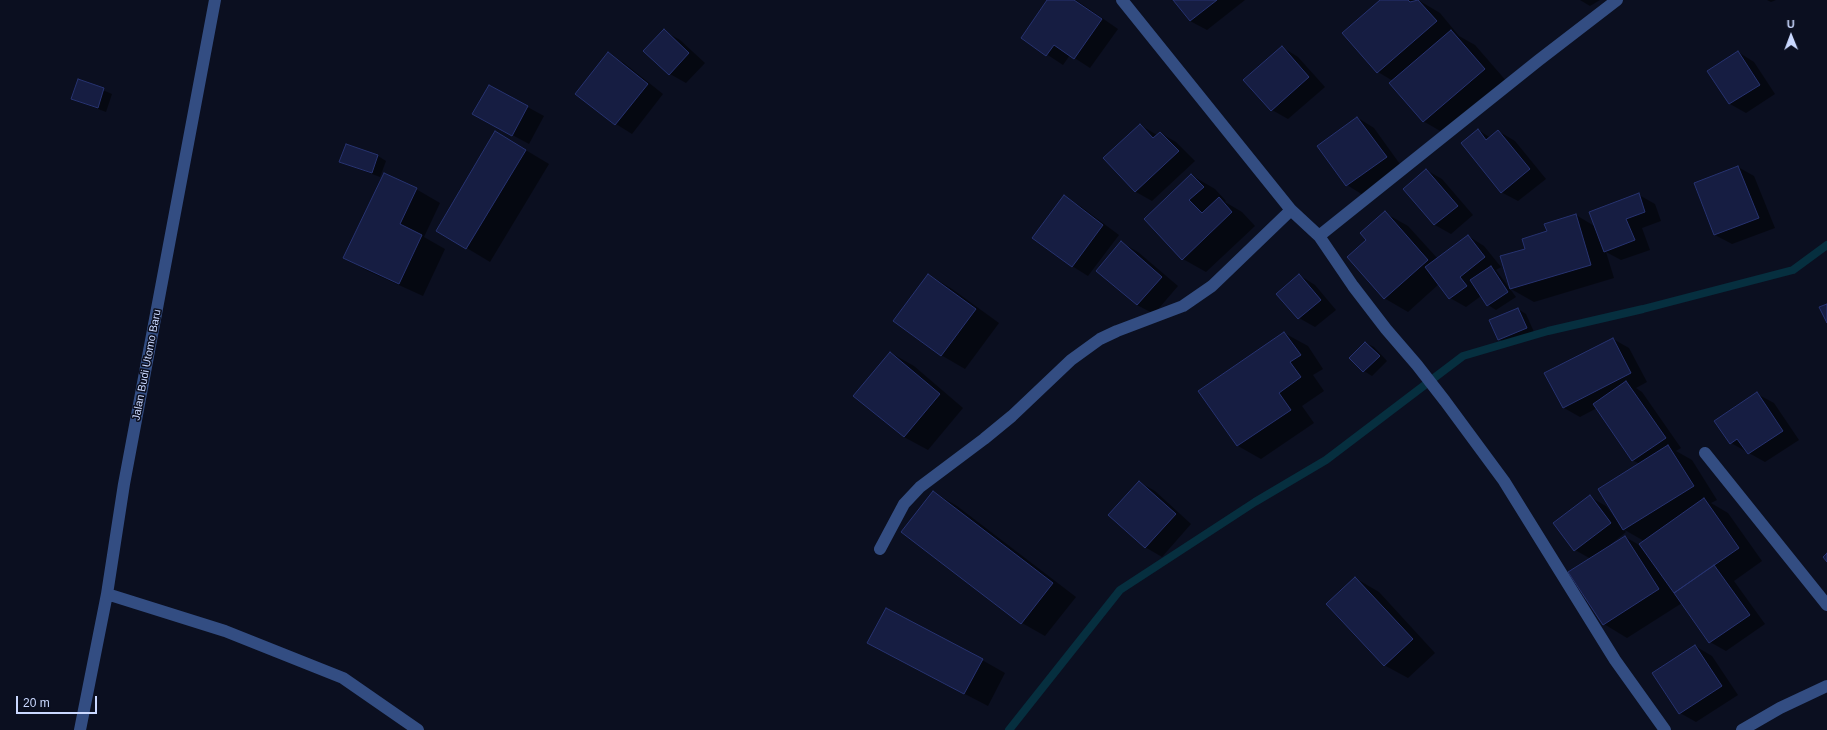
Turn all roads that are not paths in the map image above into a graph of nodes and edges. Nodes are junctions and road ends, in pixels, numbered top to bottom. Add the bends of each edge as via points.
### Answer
1 (215, 0) edge
2 (1122, 0) edge
3 (1617, 0) edge
4 (1291, 210) junction
5 (1319, 236) junction
6 (1705, 453) dead end
7 (880, 549) dead end
8 (107, 594) junction
9 (1827, 605) edge
10 (1827, 686) edge
11 (80, 730) edge
12 (418, 730) edge
13 (1666, 730) edge
14 (1742, 730) edge

1 - 8 street, Jalan Budi Utomo Baru via 124,484
2 - 4 street
3 - 5 street
4 - 5 street
4 - 7 street via 1212,286 1183,306 1116,331 1071,360 990,434 920,487 904,504
5 - 13 street via 1376,317 1445,400 1504,481 1615,660
6 - 9 street
8 - 11 street, Jalan Budi Utomo Baru
8 - 12 street via 225,631 343,678
10 - 14 street via 1780,708

